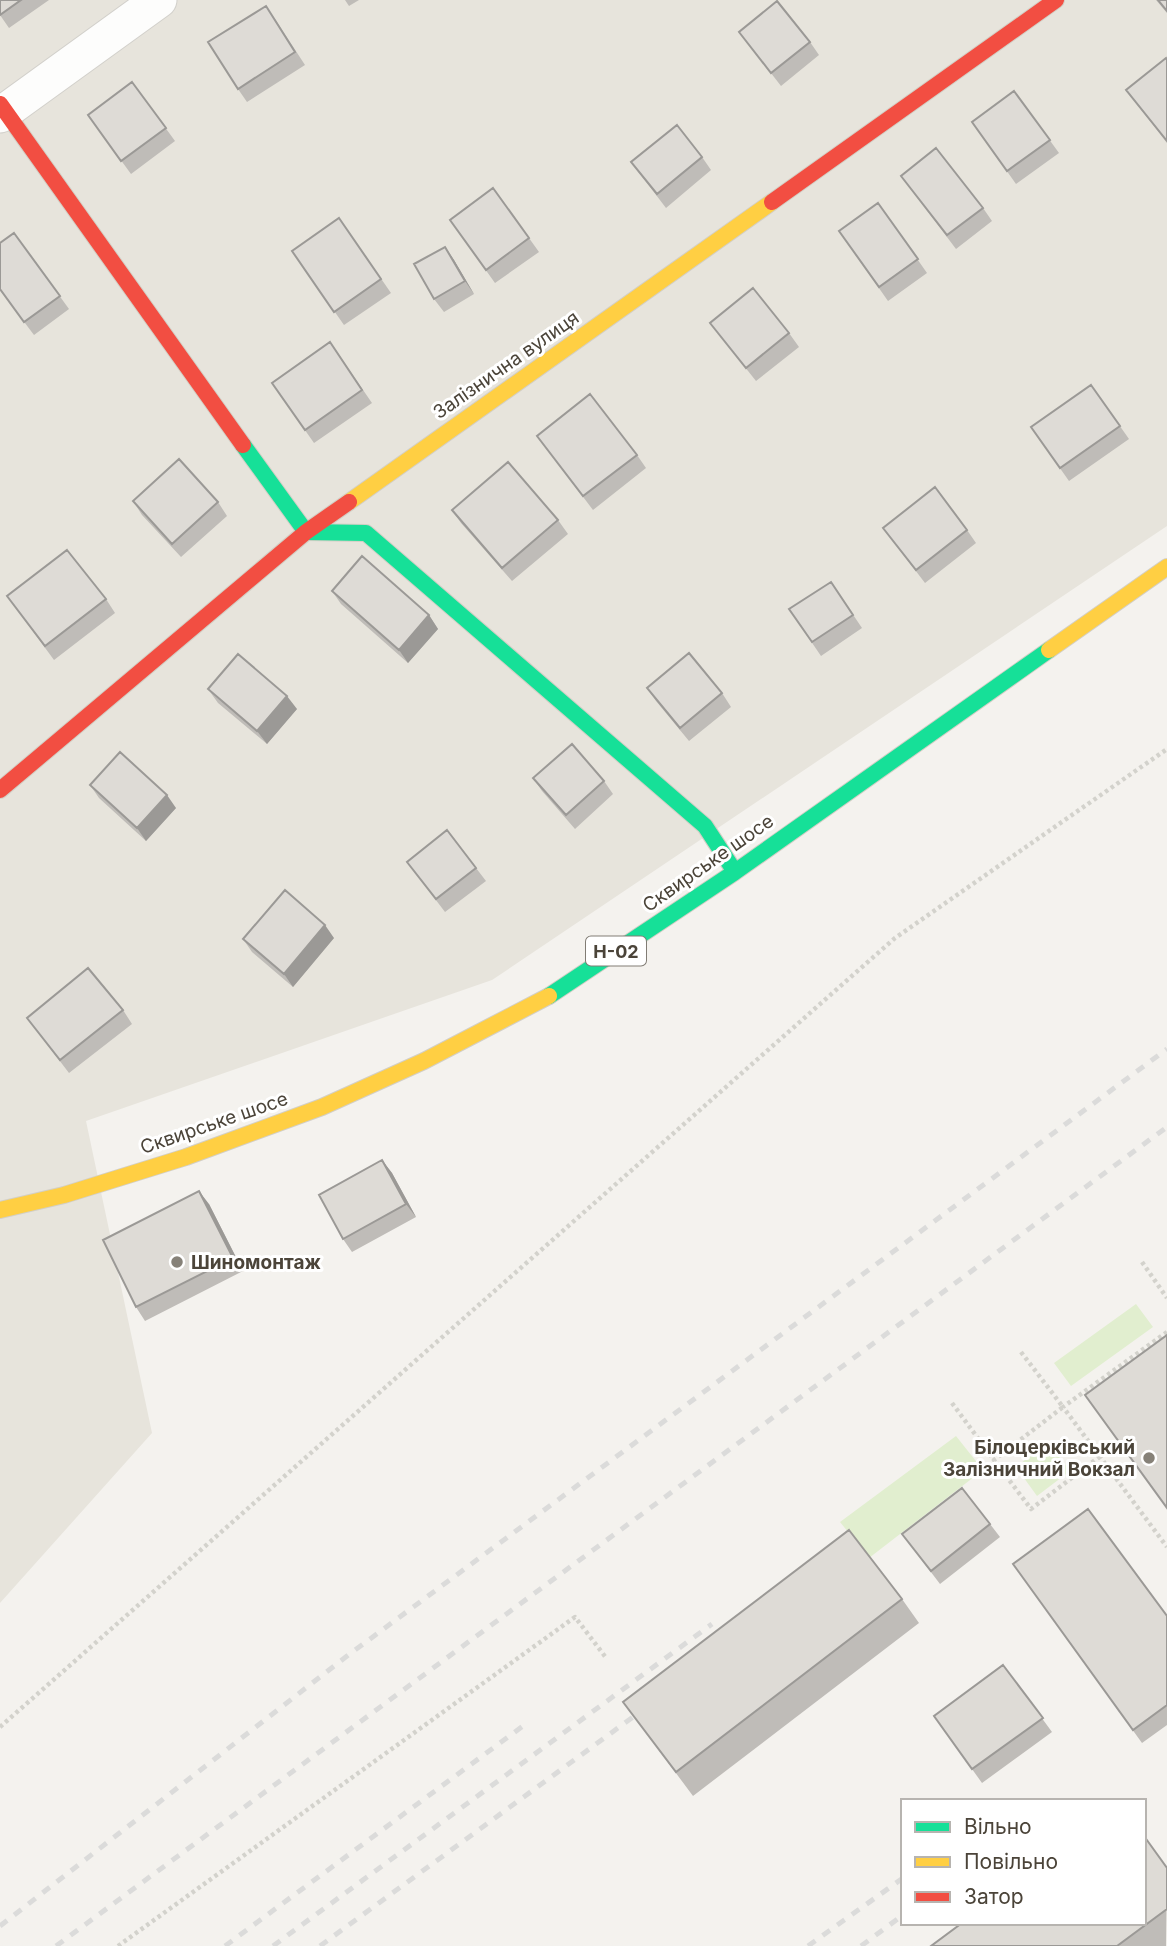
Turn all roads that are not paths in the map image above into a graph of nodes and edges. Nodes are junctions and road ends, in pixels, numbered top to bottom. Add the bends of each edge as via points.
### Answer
1 (159, 0) edge
2 (1056, 0) edge
3 (2, 110) edge
4 (306, 532) junction
5 (1167, 567) edge
6 (0, 790) edge
7 (735, 872) junction
8 (0, 1210) edge

1 - 3 street
2 - 4 street, Залізнична вулиця
3 - 4 street
4 - 6 street, Залізнична вулиця
4 - 7 street via 366,533 705,826
5 - 7 street, Сквирське шосе / Н-02
7 - 8 street, Сквирське шосе / Н-02 via 556,992 413,1066 322,1107 186,1157

